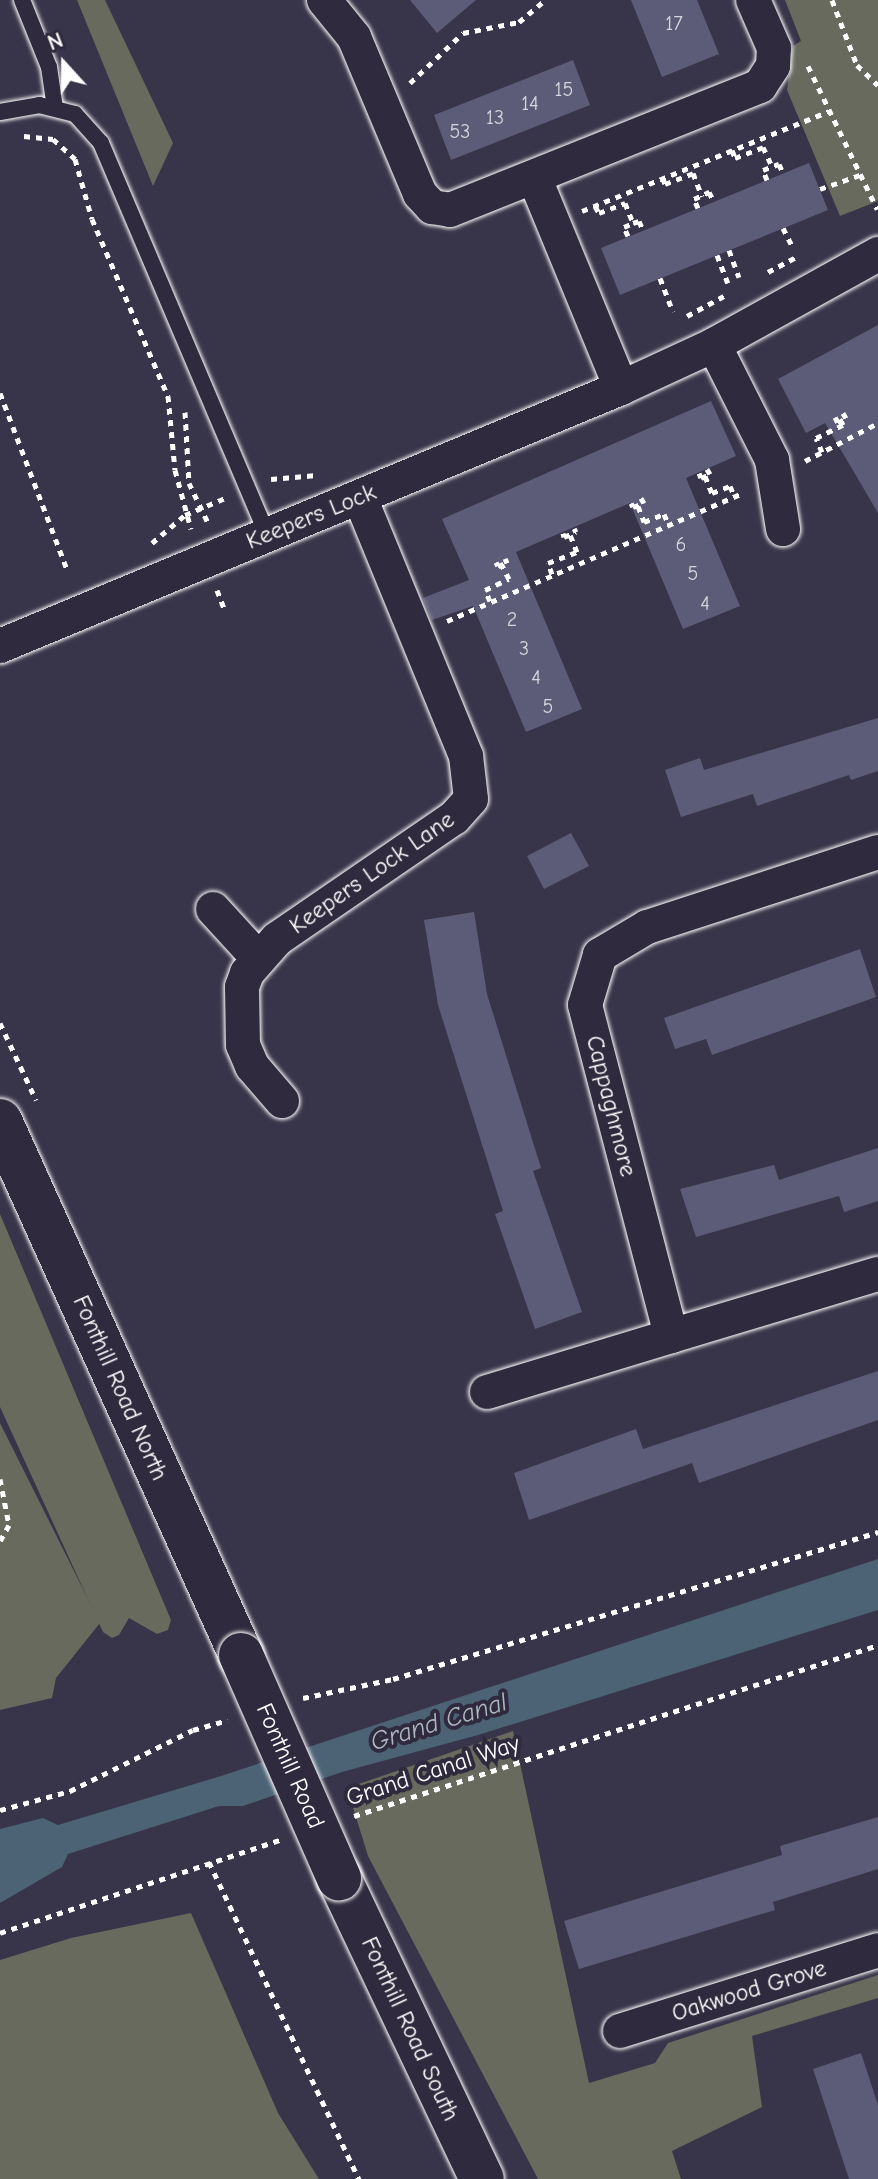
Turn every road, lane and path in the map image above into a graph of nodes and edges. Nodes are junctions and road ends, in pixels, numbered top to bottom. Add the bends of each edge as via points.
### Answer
1 (22, 0) edge
2 (324, 0) edge
3 (545, 0) edge
4 (753, 0) edge
5 (832, 0) edge
6 (803, 54) dead end
7 (878, 85) edge
8 (380, 98) junction
9 (55, 108) junction
10 (829, 111) junction
11 (0, 112) edge
12 (16, 135) dead end
13 (732, 150) junction
14 (772, 166) junction
15 (783, 173) dead end
16 (860, 175) junction
17 (663, 178) junction
18 (535, 179) junction
19 (767, 180) dead end
20 (820, 189) dead end
21 (702, 196) junction
22 (714, 202) dead end
23 (595, 206) junction
24 (698, 208) dead end
25 (877, 209) edge
26 (575, 214) dead end
27 (633, 223) junction
28 (783, 228) dead end
29 (643, 230) dead end
30 (628, 236) dead end
31 (793, 248) dead end
32 (729, 250) dead end
33 (878, 254) edge
34 (717, 255) dead end
35 (739, 277) dead end
36 (660, 278) dead end
37 (728, 283) dead end
38 (673, 312) dead end
39 (714, 345) junction
40 (621, 388) junction
41 (0, 393) edge
42 (183, 402) dead end
43 (843, 413) dead end
44 (878, 423) edge
45 (822, 452) junction
46 (704, 473) dead end
47 (776, 477) junction
48 (360, 497) junction
49 (735, 497) junction
50 (641, 498) dead end
51 (669, 525) junction
52 (574, 528) dead end
53 (783, 529) dead end
54 (563, 533) dead end
55 (267, 534) junction
56 (570, 535) junction
57 (212, 557) junction
58 (501, 561) dead end
59 (68, 572) dead end
60 (552, 574) junction
61 (490, 601) junction
62 (224, 608) dead end
63 (417, 634) junction
64 (0, 646) edge
65 (878, 852) edge
66 (213, 909) dead end
67 (257, 957) junction
68 (282, 1101) dead end
69 (0, 1121) edge
70 (878, 1274) edge
71 (671, 1336) junction
72 (487, 1392) dead end
73 (0, 1479) edge
74 (878, 1532) edge
75 (0, 1541) edge
76 (878, 1645) edge
77 (241, 1655) joint
78 (297, 1700) dead end
79 (238, 1717) dead end
80 (0, 1810) edge
81 (338, 1821) dead end
82 (285, 1838) dead end
83 (209, 1862) junction
84 (339, 1878) joint
85 (0, 1933) edge
86 (878, 1950) edge
87 (620, 2031) dead end
88 (359, 2179) edge
89 (482, 2179) edge

1 - 9 lane via 49,67
2 - 8 street via 354,37
3 - 8 path via 519,22 463,33 405,88
4 - 18 street via 774,48 773,66 760,86
5 - 7 path via 857,65
6 - 10 path
8 - 18 street via 420,194 432,207 450,210
9 - 11 lane
9 - 55 lane via 75,114 101,143
10 - 13 path
10 - 16 path
12 - 57 path via 53,139 75,159 92,219 168,396 175,470
13 - 14 path via 735,158 763,147
13 - 17 path
14 - 15 path via 779,164
14 - 19 path via 763,170
16 - 20 path
16 - 25 path
17 - 21 path via 665,184 693,173
17 - 23 path
18 - 40 street
21 - 22 path via 709,192
21 - 24 path via 694,199
23 - 26 path
23 - 27 path via 599,213 625,203
27 - 29 path via 639,221
27 - 30 path via 624,227
28 - 31 path
32 - 35 path
33 - 39 street, Keepers Lock
34 - 37 path
36 - 38 path
39 - 40 street, Keepers Lock
39 - 47 street
40 - 48 street, Keepers Lock
41 - 59 path
42 - 57 path via 189,483
43 - 45 path via 846,418 838,419 843,425 816,438
44 - 45 path
45 - 47 path
46 - 49 path via 712,493 730,486
47 - 49 path
47 - 53 street
48 - 55 street, Keepers Lock
48 - 63 street, Keepers Lock Lane
49 - 51 path
50 - 51 path via 644,503 634,504 644,522 664,514
51 - 60 path
52 - 56 path
54 - 56 path
55 - 57 street, Keepers Lock
56 - 60 path via 577,552 548,563
57 - 62 path
57 - 64 street, Keepers Lock
58 - 61 path via 509,579 485,590
60 - 61 path
61 - 63 path
63 - 67 street, Keepers Lock Lane via 466,756 471,799 454,818
65 - 71 street, Cappaghmore via 647,927 600,955 585,1005
66 - 67 street
67 - 68 street via 242,987 243,1045 252,1066
69 - 77 main road, Fonthill Road North
70 - 71 street
71 - 72 street
73 - 75 path via 9,1525
74 - 78 path via 393,1679
76 - 81 path, Grand Canal Way
77 - 84 main road, Fonthill Road, bridge
79 - 80 path via 193,1730 70,1791
82 - 83 path
83 - 85 path
83 - 88 path
84 - 89 main road, Fonthill Road South
86 - 87 street, Oakwood Grove

